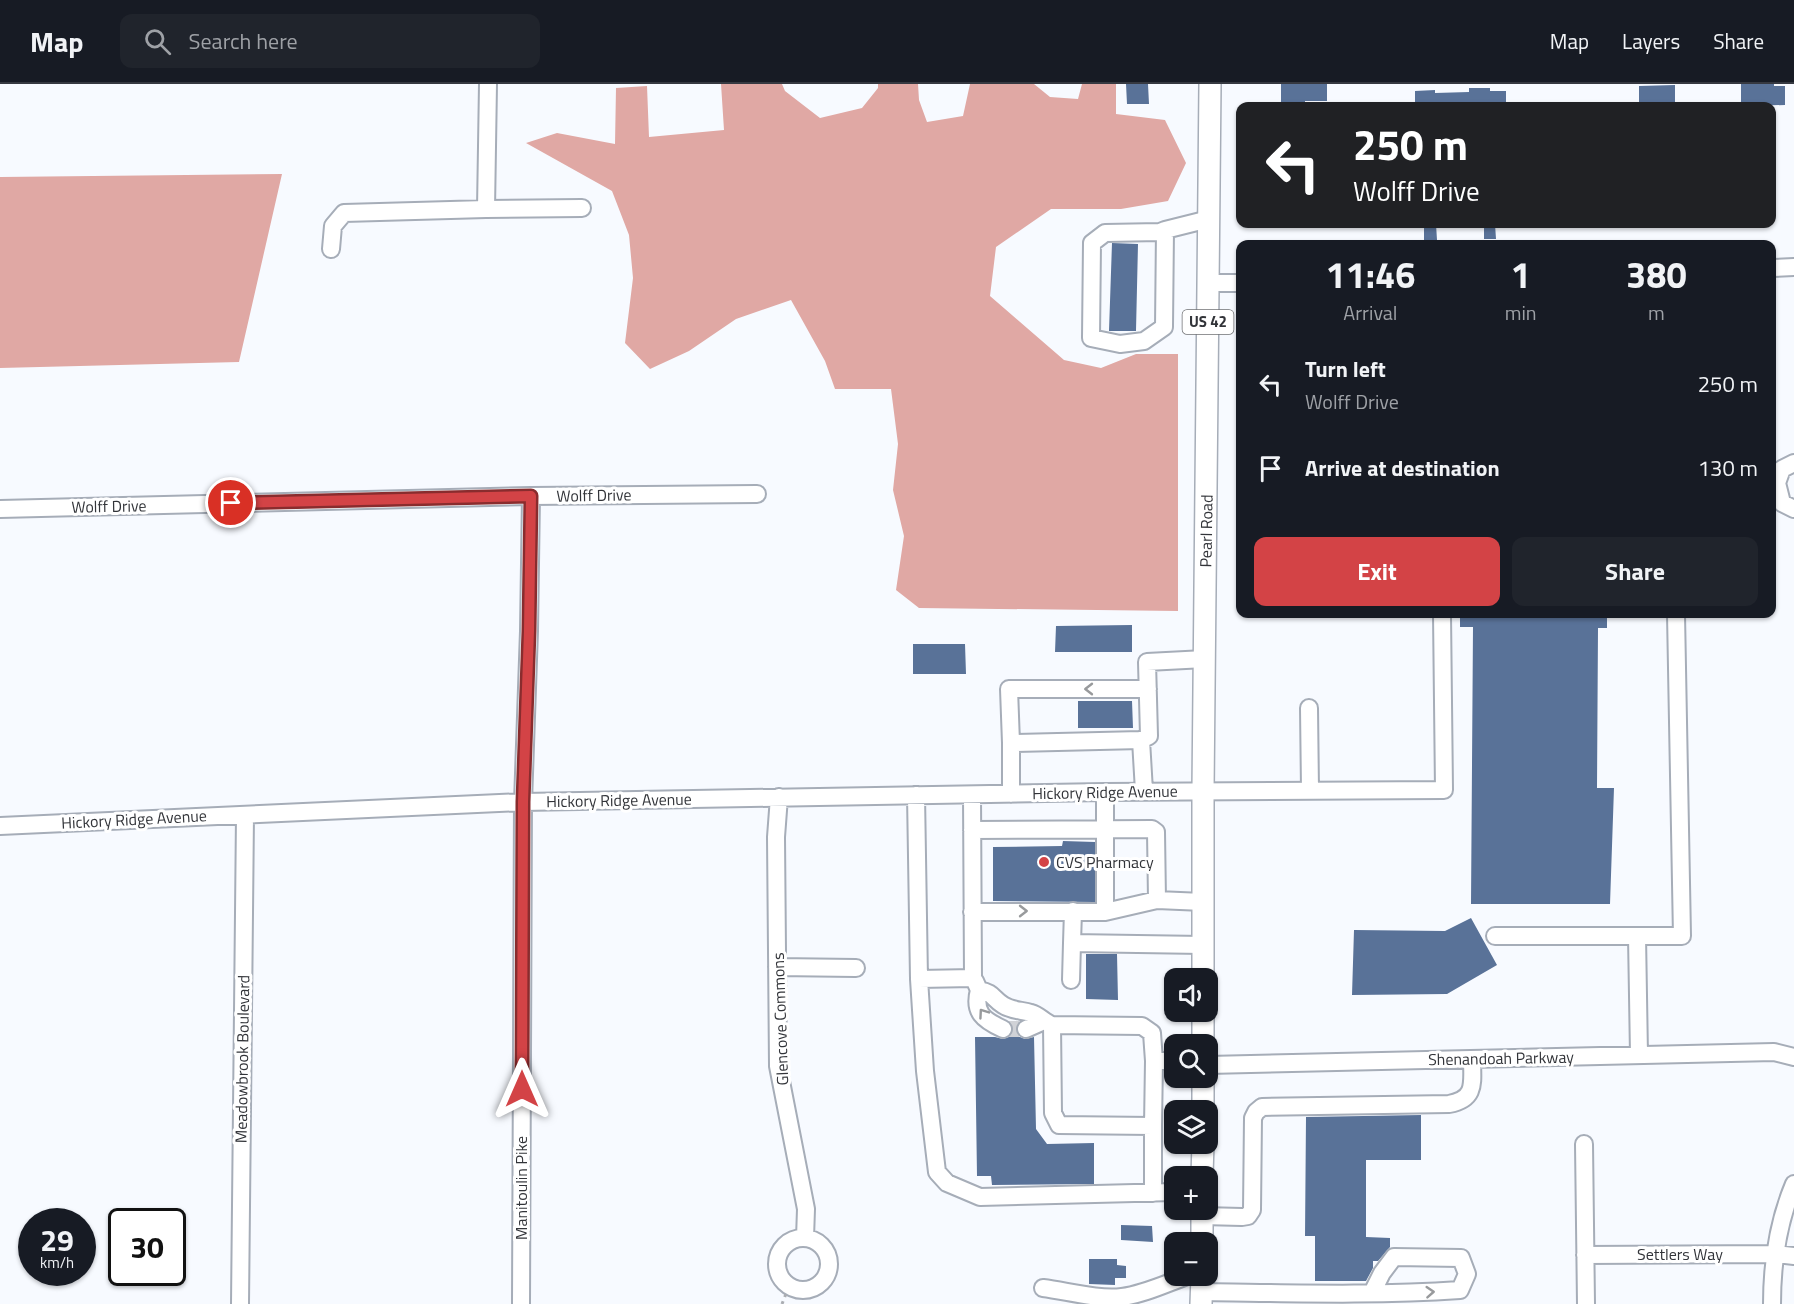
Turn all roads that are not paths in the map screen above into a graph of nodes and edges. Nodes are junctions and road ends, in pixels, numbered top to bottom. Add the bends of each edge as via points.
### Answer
1 (488, 84) edge
2 (1210, 84) edge
3 (582, 208) dead end
4 (486, 209) junction
5 (1209, 219) junction
6 (1165, 230) junction
7 (332, 249) dead end
8 (1794, 267) edge
9 (1776, 268) edge
10 (1209, 283) junction
11 (1236, 283) edge
12 (1794, 464) edge
13 (757, 494) dead end
14 (531, 496) junction
15 (0, 509) edge
16 (1794, 509) edge
17 (1442, 618) edge
18 (1676, 618) edge
19 (1205, 659) junction
20 (1148, 689) junction
21 (1309, 708) dead end
22 (1142, 740) junction
23 (1011, 743) junction
24 (1310, 790) junction
25 (1144, 791) junction
26 (1203, 791) junction
27 (1105, 792) junction
28 (1011, 794) junction
29 (916, 795) junction
30 (972, 795) junction
31 (779, 797) junction
32 (523, 802) junction
33 (245, 814) junction
34 (0, 825) edge
35 (1105, 829) junction
36 (972, 830) junction
37 (1158, 900) junction
38 (1203, 902) junction
39 (1073, 911) junction
40 (972, 912) junction
41 (1105, 912) junction
42 (1494, 936) dead end
43 (1637, 936) junction
44 (1072, 943) junction
45 (1203, 945) junction
46 (777, 968) junction
47 (856, 968) dead end
48 (1203, 968) edge
49 (919, 979) junction
50 (1071, 980) dead end
51 (976, 984) junction
52 (1048, 1023) junction
53 (1003, 1029) tunnel mouth
54 (1026, 1029) tunnel mouth
55 (1639, 1055) junction
56 (1794, 1057) edge
57 (1472, 1059) junction
58 (1154, 1061) junction
59 (1164, 1061) edge
60 (1218, 1065) edge
61 (1153, 1126) junction
62 (1584, 1144) dead end
63 (1794, 1184) edge
64 (1164, 1192) edge
65 (1153, 1193) junction
66 (1218, 1214) edge
67 (805, 1238) junction
68 (1775, 1254) junction
69 (1586, 1255) junction
70 (1794, 1256) edge
71 (1198, 1287) edge
72 (1043, 1288) dead end
73 (1372, 1293) junction
74 (240, 1304) edge
75 (521, 1304) edge
76 (1586, 1304) edge
77 (1772, 1304) edge

1 - 4 street
2 - 5 main road, Pearl Road / US 42
3 - 4 street
4 - 7 street via 344,213 333,226
5 - 6 street
5 - 10 main road, Pearl Road / US 42
6 - 6 street via 1105,233 1092,243 1091,338 1120,344 1144,341 1164,327
8 - 9 street
10 - 11 street
10 - 19 main road, Pearl Road / US 42
12 - 16 street via 1782,469 1776,483 1782,503
13 - 14 street, Wolff Drive
14 - 15 street, Wolff Drive
14 - 32 street, Manitoulin Pike
17 - 24 street, Hickory Ridge Avenue via 1444,790
18 - 43 street via 1682,936
19 - 20 street via 1147,662
19 - 26 main road, Pearl Road / US 42
20 - 22 street via 1149,736
20 -> 23 street via 1009,689
21 - 24 street
22 - 23 street
22 - 25 street
23 - 28 street
24 - 26 street, Hickory Ridge Avenue
25 - 26 street, Hickory Ridge Avenue
25 - 27 street, Hickory Ridge Avenue
26 - 38 main road, Pearl Road / US 42
27 - 28 street, Hickory Ridge Avenue
27 - 35 street
28 - 30 street, Hickory Ridge Avenue
29 - 30 street, Hickory Ridge Avenue
29 - 31 street, Hickory Ridge Avenue
29 - 49 street
30 - 36 street
31 - 32 street, Hickory Ridge Avenue
31 - 46 street, Glencove Commons
32 - 33 street, Hickory Ridge Avenue
32 - 75 street, Manitoulin Pike
33 - 34 street, Hickory Ridge Avenue
33 - 74 street, Meadowbrook Boulevard
35 - 36 street
35 - 37 street via 1156,832
35 - 41 street
36 - 40 street
37 - 38 street
37 - 41 street
38 - 45 main road, Pearl Road / US 42
40 -> 39 street
39 - 41 street
39 - 44 street
40 - 51 street
42 - 43 street
43 - 55 street
44 - 45 street
44 - 50 street
45 - 48 main road, Pearl Road / US 42
46 - 47 street
46 - 67 street, Glencove Commons via 778,1066 806,1209
49 - 51 street
49 - 65 street via 937,1172 947,1183 980,1197
51 - 52 street via 1002,1005 1039,1016
53 -> 51 street via 981,1014 976,1003
52 - 54 street
52 - 58 street via 1142,1026 1152,1033
52 - 61 street via 1053,1113 1059,1125
55 - 56 street, Shenandoah Parkway via 1774,1052
55 - 57 street, Shenandoah Parkway
57 - 60 street, Shenandoah Parkway
57 - 66 street via 1472,1088 1460,1102 1262,1107 1253,1119 1252,1210 1242,1217
58 - 59 street
58 - 61 street
61 - 65 street
62 - 69 street
63 - 68 street
64 - 65 street
67 - 67 street via 813,1239 825,1250 829,1265 828,1273 816,1286 799,1290 789,1286 779,1274 778,1257 788,1242
68 - 69 street, Settlers Way
68 - 70 street, Settlers Way
68 - 77 street
69 - 76 street
71 - 72 street via 1107,1298
71 - 73 street
73 -> 73 street via 1460,1290 1467,1274 1461,1258 1394,1257

